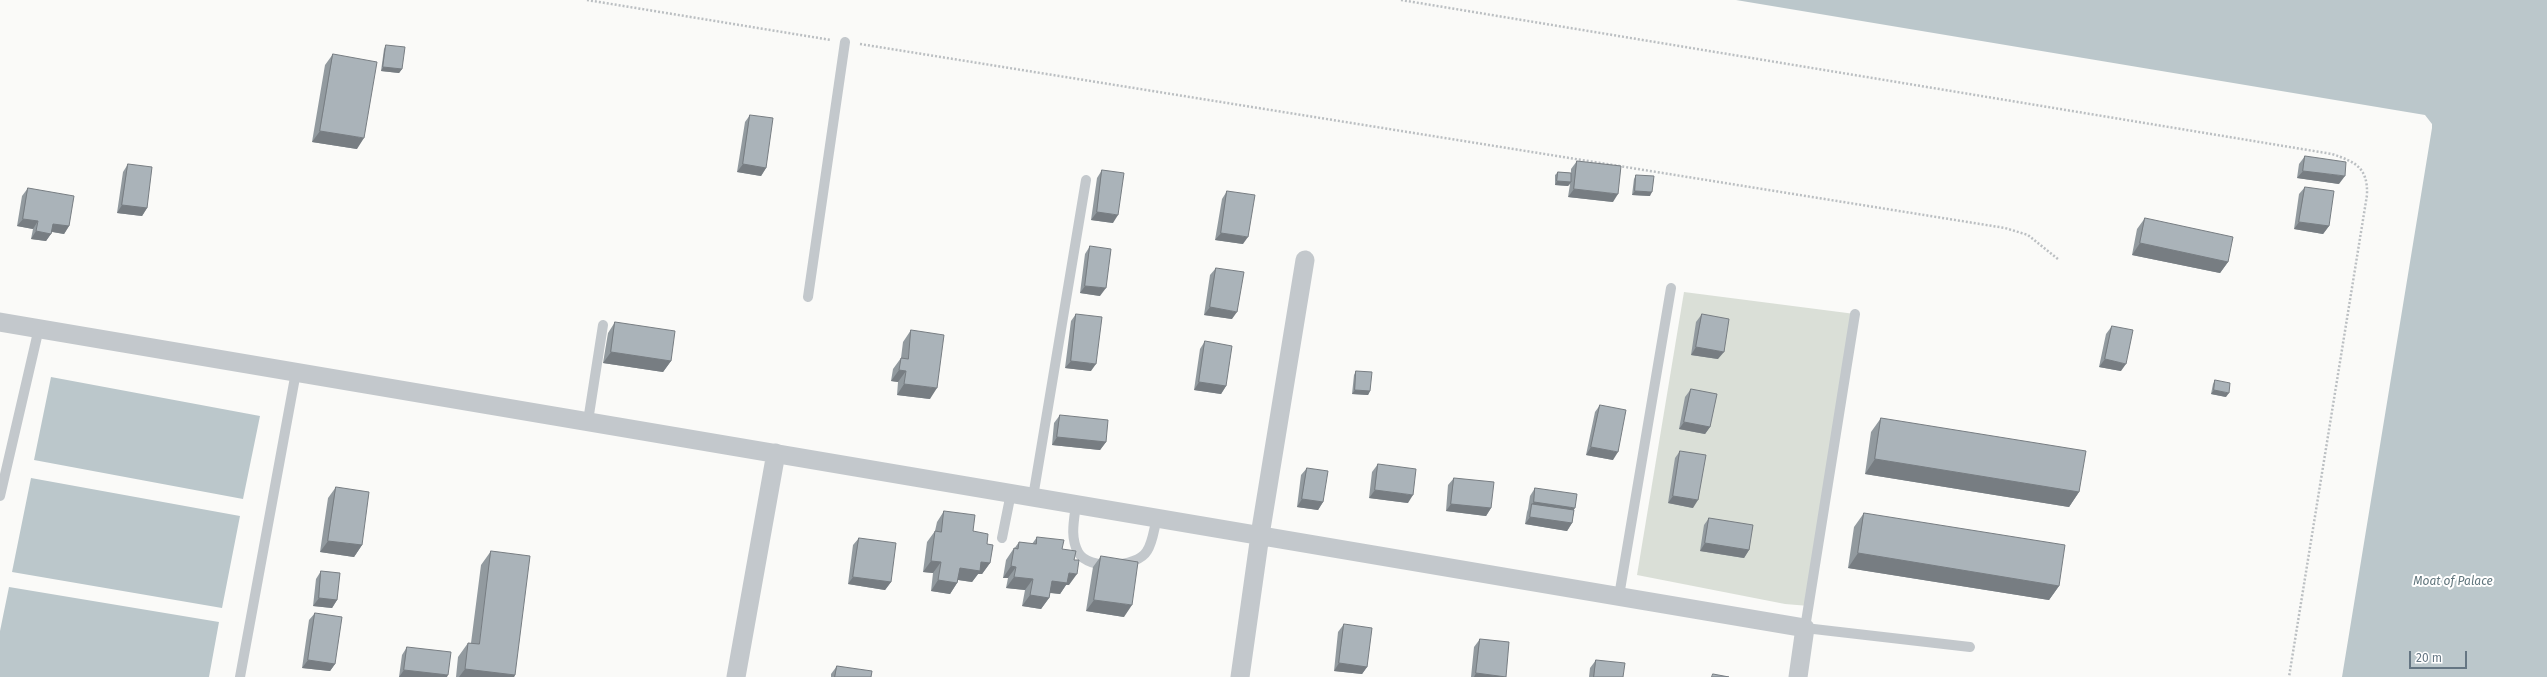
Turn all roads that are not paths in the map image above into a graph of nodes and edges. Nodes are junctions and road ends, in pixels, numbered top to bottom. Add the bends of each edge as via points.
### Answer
1 (845, 42) road end
2 (1086, 180) dead end
3 (1305, 260) dead end
4 (1672, 288) dead end
5 (808, 297) dead end
6 (1855, 314) dead end
7 (0, 322) edge
8 (603, 325) dead end
9 (39, 328) junction
10 (296, 372) junction
11 (588, 421) junction
12 (776, 453) junction
13 (1011, 493) junction
14 (0, 496) edge
15 (1033, 497) junction
16 (1076, 504) junction
17 (1157, 518) junction
18 (1260, 535) junction
19 (1002, 538) dead end
20 (1619, 596) junction
21 (1805, 628) junction
22 (1970, 647) dead end
23 (240, 677) edge
24 (736, 677) edge
25 (1240, 677) edge
26 (1798, 677) edge

1 - 5 lane
2 - 15 lane
3 - 18 street
4 - 20 lane
6 - 21 lane
7 - 9 street
8 - 11 lane
9 - 10 street
9 - 14 lane
10 - 11 street
10 - 23 lane
11 - 12 street
12 - 13 street
12 - 24 street
13 - 15 street
13 - 19 lane
15 - 16 street
16 - 17 street
16 - 17 lane via 1074,541 1086,561 1097,563 1110,565 1138,560 1147,550
17 - 18 street
18 - 20 street
18 - 25 street
20 - 21 street
21 - 22 lane
21 - 26 street

